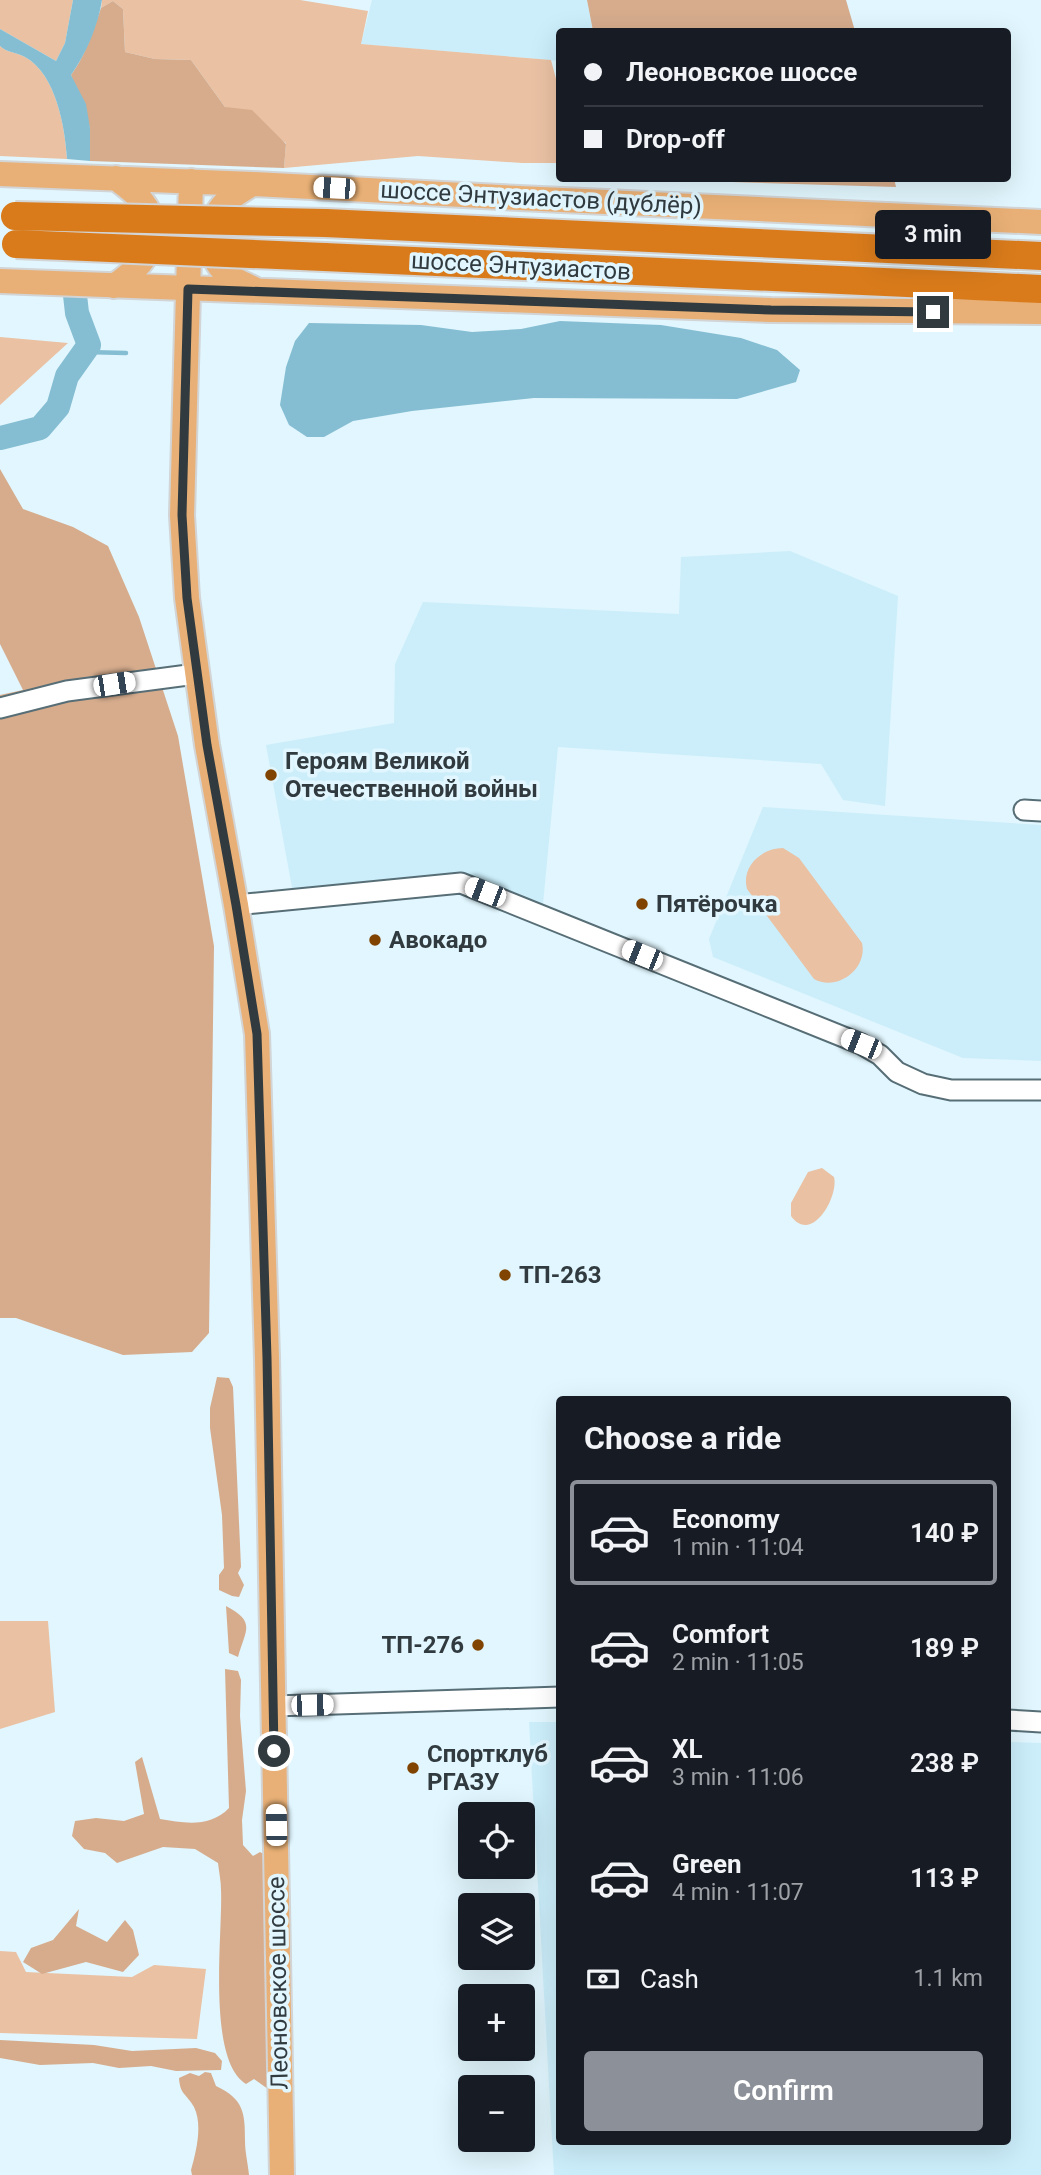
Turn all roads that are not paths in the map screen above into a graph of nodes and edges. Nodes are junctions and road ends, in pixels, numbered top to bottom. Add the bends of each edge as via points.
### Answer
1 (0, 174) edge
2 (105, 178) junction
3 (182, 181) junction
4 (252, 184) junction
5 (7, 215) edge
6 (1041, 222) edge
7 (8, 243) edge
8 (1041, 256) edge
9 (0, 281) edge
10 (104, 286) junction
11 (180, 289) junction
12 (1041, 289) edge
13 (260, 292) junction
14 (1041, 312) edge
15 (188, 675) junction
16 (0, 708) edge
17 (207, 745) junction
18 (236, 905) junction
19 (1041, 1090) edge
20 (556, 1697) edge
21 (274, 1706) junction
22 (1011, 1720) edge
23 (1041, 1722) edge
24 (282, 2175) edge

1 - 2 main road, шоссе Энтузиастов (дублёр)
2 - 3 main road, шоссе Энтузиастов (дублёр)
2 - 10 main road via 141,200 150,216 152,234 139,268
3 - 4 main road, шоссе Энтузиастов (дублёр)
3 - 11 main road, Леоновское шоссе
4 - 6 main road, шоссе Энтузиастов (дублёр)
4 - 13 main road via 220,209 211,243 227,275
5 - 8 highway, шоссе Энтузиастов, bridge via 325,223
7 - 12 highway, шоссе Энтузиастов, bridge
9 - 10 main road
10 - 11 main road
11 - 13 main road
11 - 15 main road, Леоновское шоссе via 168,551
11 - 17 main road, Леоновское шоссе via 182,515 187,598
13 - 14 main road via 771,310
15 - 16 street via 67,691
15 - 17 main road, Леоновское шоссе
17 - 18 main road, Леоновское шоссе
18 - 19 street via 461,883 861,1044 897,1072 923,1084 985,1092
18 - 21 main road, Леоновское шоссе via 257,1034
20 - 21 street
21 - 24 main road, Леоновское шоссе
22 - 23 street

